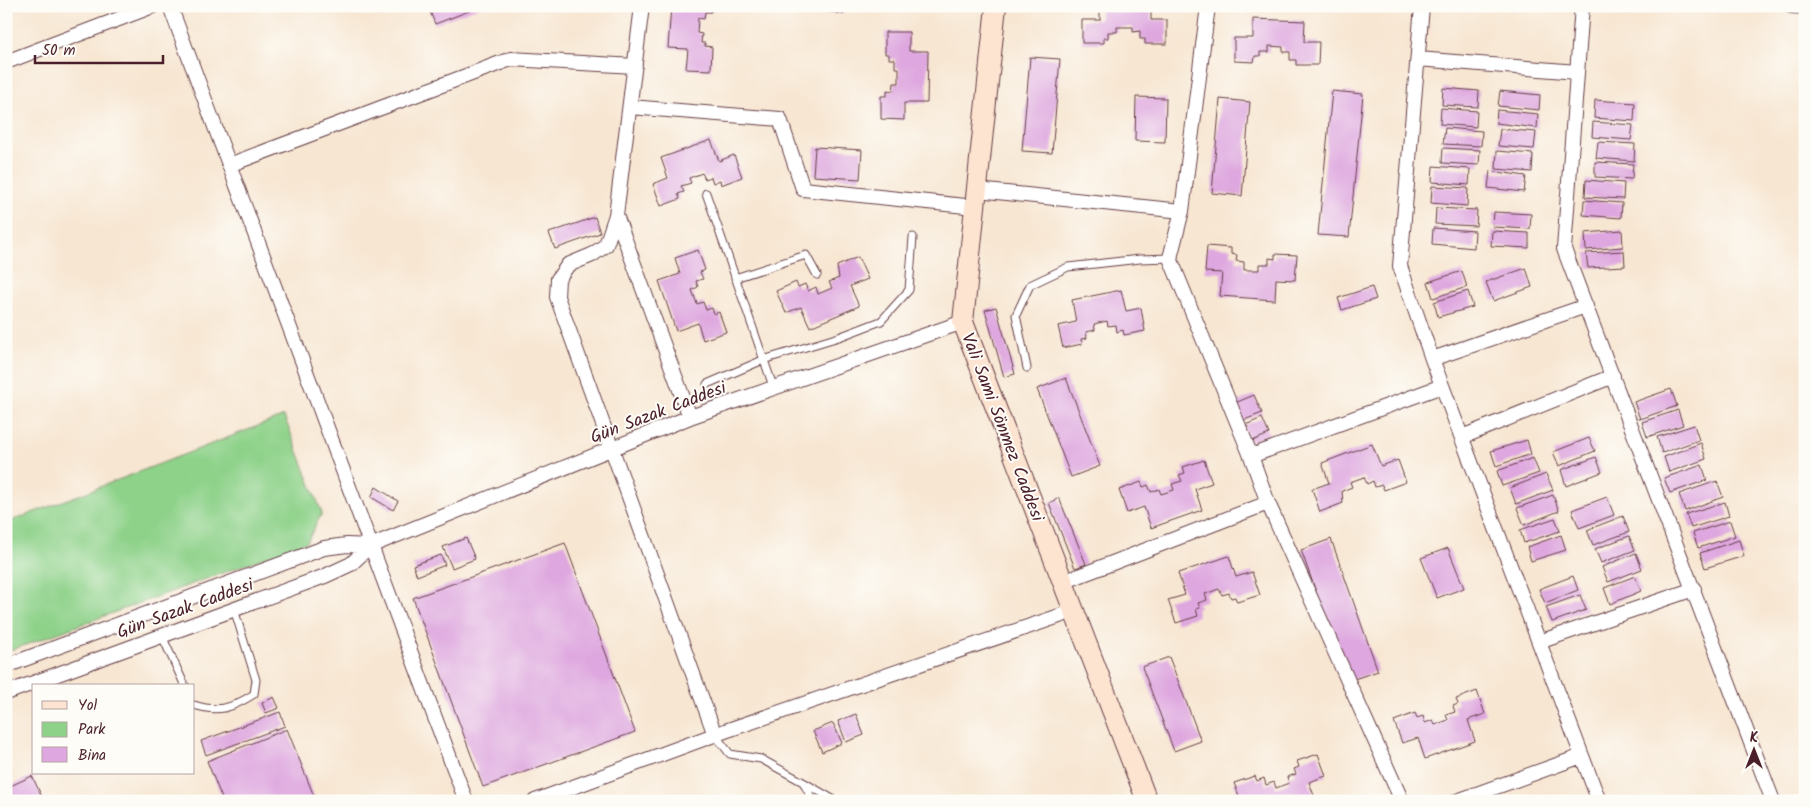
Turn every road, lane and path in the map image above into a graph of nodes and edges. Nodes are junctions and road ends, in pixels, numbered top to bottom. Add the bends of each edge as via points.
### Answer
1 (153, 6) edge
2 (170, 6) edge
3 (642, 6) edge
4 (996, 6) edge
5 (1208, 6) edge
6 (1422, 6) edge
7 (1582, 6) edge
8 (1791, 6) edge
9 (1805, 7) edge
10 (1418, 59) junction
11 (6, 62) edge
12 (635, 66) junction
13 (1577, 72) junction
14 (630, 107) junction
15 (229, 165) junction
16 (706, 193) dead end
17 (976, 198) junction
18 (1182, 211) junction
19 (616, 215) junction
20 (913, 236) dead end
21 (1170, 258) junction
22 (817, 275) dead end
23 (735, 278) junction
24 (1586, 306) junction
25 (963, 322) junction
26 (1432, 359) junction
27 (763, 360) junction
28 (1027, 368) dead end
29 (1613, 376) junction
30 (707, 384) dead end
31 (1442, 386) junction
32 (774, 389) junction
33 (690, 417) junction
34 (1462, 437) junction
35 (613, 449) junction
36 (1251, 456) junction
37 (1268, 504) junction
38 (370, 546) junction
39 (1063, 582) junction
40 (1694, 589) junction
41 (234, 610) junction
42 (1074, 612) junction
43 (162, 636) junction
44 (1540, 642) junction
45 (6, 666) edge
46 (184, 684) edge
47 (6, 693) edge
48 (195, 705) edge
49 (715, 735) junction
50 (1582, 756) junction
51 (803, 782) junction
52 (1771, 800) edge
53 (466, 801) edge
54 (534, 801) edge
55 (813, 801) edge
56 (836, 801) edge
57 (1147, 801) edge
58 (1402, 801) edge
59 (1457, 801) edge
60 (1599, 801) edge

1 - 11 street
2 - 15 street
3 - 12 street
4 - 17 main road, Vali Sami Sönmez Caddesi
5 - 18 street
6 - 10 street
7 - 13 street
8 - 9 street
10 - 13 street
10 - 26 street via 1400,266
12 - 14 street
12 - 15 street via 510,59
13 - 24 street via 1564,249
14 - 17 street via 780,119 803,189
14 - 19 street
15 - 38 street
16 - 23 lane
17 - 18 street
17 - 25 main road, Vali Sami Sönmez Caddesi
18 - 21 street
19 - 33 street
19 - 35 street via 606,245 568,265 558,278 557,297
20 - 27 lane via 909,290 881,320 839,337
21 - 28 lane via 1068,267 1030,285 1016,315
21 - 36 street
22 - 23 lane via 806,255
23 - 27 lane
24 - 26 street
24 - 29 street
25 - 32 street, Gün Sazak Caddesi
25 - 39 main road, Vali Sami Sönmez Caddesi
26 - 31 street
27 - 30 lane
27 - 32 lane
29 - 34 street
29 - 40 street
31 - 34 street
31 - 36 street
32 - 33 street, Gün Sazak Caddesi
33 - 35 street, Gün Sazak Caddesi
34 - 44 street
35 - 38 street, Gün Sazak Caddesi
35 - 49 street
36 - 37 street
37 - 39 street
37 - 58 street
38 - 41 street, Gün Sazak Caddesi via 350,564 325,576
38 - 45 street, Gün Sazak Caddesi via 324,548
38 - 53 street
39 - 42 main road, Vali Sami Sönmez Caddesi
40 - 44 street
40 - 52 street
41 - 43 street, Gün Sazak Caddesi
41 - 48 lane via 256,680 254,694 227,708 211,710
42 - 49 street
42 - 57 main road, Vali Sami Sönmez Caddesi
43 - 46 lane
43 - 47 street, Gün Sazak Caddesi
44 - 50 street
49 - 51 lane via 730,754 761,759
49 - 54 street
50 - 59 street
50 - 60 street
51 - 55 lane
51 - 56 lane

